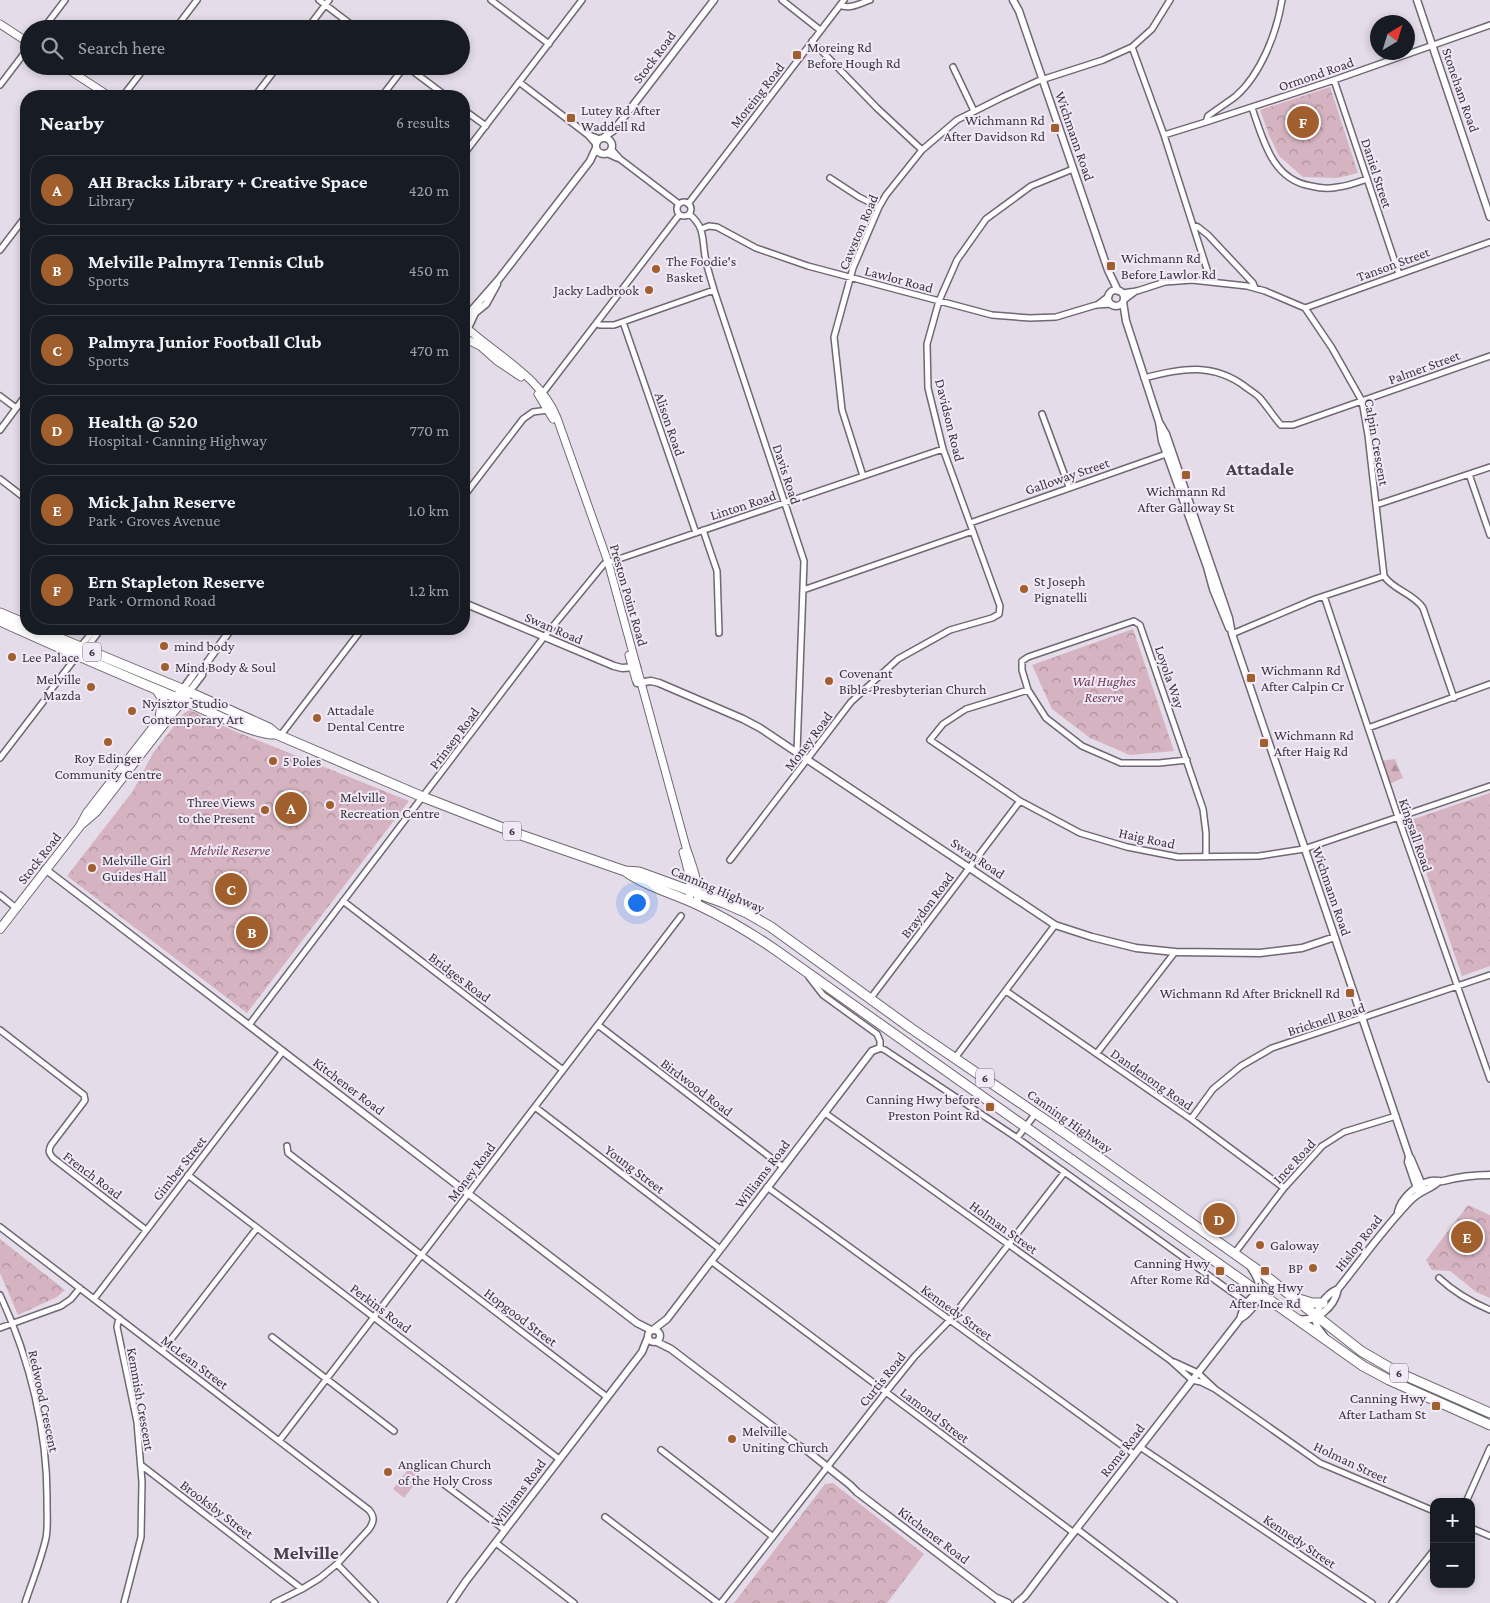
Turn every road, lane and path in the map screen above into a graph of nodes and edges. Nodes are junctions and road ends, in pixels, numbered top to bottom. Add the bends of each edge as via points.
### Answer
1 (65, 0) edge
2 (198, 0) edge
3 (319, 0) edge
4 (491, 0) edge
5 (582, 0) edge
6 (714, 0) edge
7 (782, 0) edge
8 (870, 0) edge
9 (1013, 0) edge
10 (1018, 0) edge
11 (1170, 0) edge
12 (1282, 0) edge
13 (1417, 0) edge
14 (327, 2) edge
15 (842, 2) edge
16 (1019, 11) junction
17 (50, 20) edge
18 (182, 20) edge
19 (314, 20) edge
20 (347, 20) edge
21 (0, 24) edge
22 (1490, 25) edge
23 (820, 30) junction
24 (20, 37) edge
25 (812, 41) junction
26 (548, 44) junction
27 (1432, 44) junction
28 (1132, 47) junction
29 (20, 58) edge
30 (953, 67) dead end
31 (77, 75) edge
32 (139, 75) edge
33 (271, 75) edge
34 (399, 75) edge
35 (418, 75) edge
36 (1043, 80) junction
37 (1334, 80) junction
38 (519, 82) junction
39 (0, 84) edge
40 (100, 90) edge
41 (128, 90) edge
42 (260, 90) edge
43 (387, 90) edge
44 (438, 90) edge
45 (1252, 108) junction
46 (974, 111) junction
47 (470, 114) edge
48 (1206, 122) junction
49 (486, 126) junction
50 (614, 130) junction
51 (1164, 135) junction
52 (599, 142) junction
53 (470, 146) edge
54 (608, 150) junction
55 (922, 150) junction
56 (590, 161) junction
57 (1073, 169) junction
58 (830, 178) dead end
59 (1367, 179) junction
60 (679, 204) junction
61 (688, 204) junction
62 (879, 207) junction
63 (689, 214) junction
64 (679, 215) junction
65 (1490, 217) edge
66 (20, 224) edge
67 (1193, 225) junction
68 (701, 229) junction
69 (1490, 242) edge
70 (0, 250) edge
71 (1108, 270) junction
72 (1398, 274) junction
73 (850, 277) junction
74 (1211, 282) junction
75 (1255, 288) junction
76 (714, 290) junction
77 (1110, 295) junction
78 (1119, 299) junction
79 (939, 301) junction
80 (1096, 305) junction
81 (1305, 308) junction
82 (470, 320) edge
83 (623, 322) junction
84 (597, 324) junction
85 (470, 328) edge
86 (470, 341) edge
87 (1490, 356) edge
88 (1144, 378) junction
89 (542, 395) junction
90 (0, 396) edge
91 (1362, 401) junction
92 (20, 403) edge
93 (16, 408) junction
94 (548, 410) junction
95 (1042, 414) dead end
96 (0, 430) edge
97 (943, 449) junction
98 (1169, 453) junction
99 (1490, 467) edge
100 (1470, 474) junction
101 (863, 476) junction
102 (0, 479) edge
103 (1069, 487) junction
104 (470, 488) edge
105 (20, 494) edge
106 (785, 503) junction
107 (1376, 505) junction
108 (970, 523) junction
109 (703, 530) junction
110 (973, 531) junction
111 (696, 533) junction
112 (1490, 535) edge
113 (606, 563) junction
114 (1384, 576) junction
115 (803, 590) junction
116 (1324, 596) junction
117 (470, 606) edge
118 (0, 614) edge
119 (999, 614) joint
120 (0, 622) edge
121 (20, 622) edge
122 (20, 631) edge
123 (719, 634) dead end
124 (1232, 634) junction
125 (29, 635) edge
126 (52, 635) edge
127 (91, 635) edge
128 (95, 635) edge
129 (228, 635) edge
130 (357, 635) edge
131 (544, 637) junction
132 (83, 648) junction
133 (77, 656) junction
134 (634, 667) junction
135 (639, 682) junction
136 (1490, 684) edge
137 (157, 690) junction
138 (1028, 690) junction
139 (186, 691) junction
140 (47, 695) dead end
141 (1454, 698) junction
142 (180, 699) junction
143 (43, 702) dead end
144 (160, 718) junction
145 (1368, 728) junction
146 (278, 735) junction
147 (798, 752) junction
148 (0, 758) edge
149 (808, 760) junction
150 (1186, 760) junction
151 (1490, 786) edge
152 (423, 796) junction
153 (1020, 801) junction
154 (1398, 818) junction
155 (80, 826) junction
156 (1304, 849) junction
157 (1206, 858) junction
158 (730, 860) dead end
159 (970, 868) junction
160 (45, 869) junction
161 (625, 871) junction
162 (694, 892) junction
163 (0, 895) edge
164 (342, 901) junction
165 (693, 902) junction
166 (16, 908) junction
167 (747, 913) junction
168 (681, 916) dead end
169 (1055, 925) junction
170 (740, 927) junction
171 (0, 929) edge
172 (1335, 937) junction
173 (1175, 952) junction
174 (806, 972) junction
175 (1490, 975) edge
176 (1458, 987) junction
177 (1006, 991) junction
178 (870, 999) junction
179 (1362, 1018) junction
180 (249, 1025) junction
181 (598, 1025) junction
182 (0, 1030) edge
183 (880, 1048) junction
184 (283, 1052) junction
185 (1097, 1054) junction
186 (955, 1058) junction
187 (1488, 1069) edge
188 (563, 1070) junction
189 (1490, 1079) edge
190 (535, 1107) junction
191 (825, 1112) junction
192 (1036, 1113) junction
193 (1396, 1116) junction
194 (1191, 1119) junction
195 (1025, 1128) junction
196 (1017, 1138) junction
197 (287, 1146) dead end
198 (783, 1166) junction
199 (1064, 1173) junction
200 (188, 1175) junction
201 (1490, 1175) edge
202 (768, 1187) junction
203 (1284, 1188) junction
204 (1420, 1189) junction
205 (469, 1194) junction
206 (0, 1226) edge
207 (257, 1228) junction
208 (146, 1230) junction
209 (1009, 1244) junction
210 (720, 1249) junction
211 (1234, 1254) junction
212 (421, 1255) junction
213 (711, 1261) junction
214 (1249, 1264) junction
215 (1439, 1278) dead end
216 (80, 1288) junction
217 (1283, 1289) junction
218 (1338, 1289) junction
219 (1259, 1293) junction
220 (0, 1294) edge
221 (1294, 1298) junction
222 (94, 1299) junction
223 (1247, 1303) junction
224 (1323, 1303) junction
225 (1490, 1310) edge
226 (1317, 1316) junction
227 (374, 1317) junction
228 (119, 1318) junction
229 (1295, 1318) junction
230 (667, 1319) junction
231 (1240, 1319) junction
232 (950, 1320) junction
233 (14, 1323) junction
234 (0, 1328) edge
235 (650, 1333) junction
236 (272, 1337) dead end
237 (658, 1339) junction
238 (1328, 1342) junction
239 (162, 1351) junction
240 (642, 1352) junction
241 (1170, 1360) junction
242 (1198, 1373) junction
243 (327, 1379) junction
244 (1192, 1380) junction
245 (1215, 1389) junction
246 (886, 1392) junction
247 (607, 1397) junction
248 (1490, 1413) edge
249 (1490, 1425) edge
250 (394, 1431) dead end
251 (279, 1441) junction
252 (1140, 1447) junction
253 (1490, 1448) edge
254 (661, 1450) dead end
255 (1134, 1454) junction
256 (560, 1459) junction
257 (141, 1466) junction
258 (827, 1469) junction
259 (437, 1479) dead end
260 (1468, 1498) edge
261 (1430, 1509) edge
262 (606, 1517) dead end
263 (505, 1530) junction
264 (1475, 1530) edge
265 (1076, 1531) junction
266 (772, 1536) junction
267 (1490, 1536) edge
268 (496, 1543) junction
269 (1430, 1555) edge
270 (337, 1564) junction
271 (302, 1589) junction
272 (1024, 1596) junction
273 (998, 1600) edge
274 (25, 1603) edge
275 (124, 1603) edge
276 (274, 1603) edge
277 (375, 1603) edge
278 (450, 1603) edge
279 (574, 1603) edge
280 (719, 1603) edge
281 (1008, 1603) edge
282 (1017, 1603) edge
283 (1022, 1603) edge
284 (1174, 1603) edge
285 (1372, 1603) edge
286 (1392, 1603) edge

1 - 17 street
2 - 18 street
3 - 14 street
4 - 26 street
5 - 26 street
6 - 50 street, Stock Road
7 - 23 street
8 - 15 street via 848,7 844,7
9 - 16 street, Wichmann Road
10 - 16 street, Wichmann Road
11 - 28 street, Cawston Road via 1152,28
12 - 48 street via 1264,58 1237,95 1208,116
13 - 27 street, Stoneham Road
14 - 19 street
14 - 20 street
15 - 23 street, Moreing Road
16 - 36 street, Wichmann Road
21 - 24 main road
22 - 27 street, Ormond Road
23 - 25 street, Moreing Road
25 - 55 street
25 - 61 street, Moreing Road
26 - 38 street
27 - 37 street, Ormond Road
27 - 65 street, Stoneham Road
28 - 36 street, Cawston Road
28 - 51 street
29 - 39 street
30 - 46 street
31 - 40 main road
32 - 41 street
33 - 42 street
34 - 43 street
35 - 44 street
36 - 46 street, Cawston Road
36 - 57 street, Wichmann Road
37 - 45 street, Ormond Road
37 - 59 street, Daniel Street
38 - 49 street
38 - 52 street
45 - 48 street, Ormond Road
45 - 59 street via 1274,163 1293,181 1320,188
46 - 55 street, Cawston Road
47 - 49 street
48 - 51 street, Ormond Road
49 - 53 street
50 - 52 street, Stock Road
50 - 54 street, Stock Road
51 - 67 street
52 - 54 street
52 - 54 street via 608,139
52 - 56 street, Stock Road
54 - 56 street, Stock Road
54 - 60 street
55 - 62 street, Cawston Road
56 - 82 street, Stock Road via 499,278 486,304
57 - 71 street, Wichmann Road
57 - 79 street, Davidson Road via 1031,186 986,219 957,260
58 - 62 street
59 - 72 street, Daniel Street
60 - 61 street
60 - 64 street via 676,209
61 - 63 street via 691,208
62 - 73 street, Cawston Road
63 - 64 street
63 - 68 street
64 - 84 street
66 - 70 street
67 - 74 street
67 - 75 street via 1208,235 1254,283
68 - 73 street, Lawlor Road via 717,227 756,248
68 - 76 street, Davis Road
69 - 72 street, Tanson Street
71 - 77 street, Wichmann Road
71 - 78 street, Wichmann Road
72 - 81 street, Tanson Street
73 - 79 street, Lawlor Road
73 - 101 street, Cawston Road via 834,337 842,410
74 - 75 street
74 - 78 street via 1165,282
75 - 81 street
76 - 83 street
76 - 106 street, Davis Road
77 - 78 street
77 - 78 street, Wichmann Road via 1109,301
77 - 80 street, Lawlor Road
78 - 80 street, Lawlor Road
78 - 88 street, Wichmann Road
79 - 80 street, Lawlor Road via 992,315 1030,318 1056,317
79 - 97 street, Davidson Road via 927,344 927,370 928,388
81 - 91 street, Calpin Crescent
83 - 84 street
83 - 111 street, Alison Road
84 - 89 street
85 - 89 main road, Preston Point Road via 530,379
86 - 89 main road, Preston Point Road
87 - 91 street, Palmer Street
88 - 91 street, Palmer Street via 1191,369 1219,372 1240,382 1259,397 1281,425 1292,425
88 - 98 street, Wichmann Road via 1166,434
89 - 94 main road, Preston Point Road
89 - 113 main road, Preston Point Road via 557,418
90 - 93 street
91 - 107 street, Calpin Crescent
92 - 93 street
93 - 96 street
94 - 104 street via 533,412 523,419
94 - 113 main road, Preston Point Road
95 - 103 street
97 - 101 street, Linton Road
97 - 108 street, Davidson Road
98 - 103 street, Galloway Street
98 - 124 street, Wichmann Road
99 - 100 street
100 - 107 street
100 - 112 street
101 - 106 street, Linton Road
102 - 105 street
103 - 108 street, Galloway Street
106 - 109 street, Linton Road
106 - 115 street, Davis Road via 804,561
107 - 114 street, Calpin Crescent
108 - 110 street, Davidson Road
109 - 111 street, Linton Road
109 - 123 street via 717,571
110 - 115 street
110 - 119 street, Davidson Road via 1000,606
111 - 113 street, Linton Road
113 - 131 street, Prinsep Road
113 - 134 main road, Preston Point Road
114 - 116 street
114 - 141 street via 1423,608
115 - 147 street, Davis Road
116 - 124 street
116 - 145 street, Kingsall Road
117 - 131 street, Swan Road
118 - 121 highway
119 - 149 street, Money Road via 950,630 898,659 851,702
120 - 122 highway, Canning Highway / 6
124 - 156 street, Wichmann Road
125 - 133 highway, Canning Highway / 6
126 - 132 highway, Canning Highway / 6
127 - 132 street
128 - 132 street
129 - 139 street, Stock Road via 203,668 196,671
130 - 146 street
131 - 134 street, Swan Road via 619,668
131 - 152 street, Prinsep Road
132 - 133 street
132 - 139 highway, Canning Highway / 6
133 - 137 highway, Canning Highway / 6
133 - 140 street
134 - 135 main road, Preston Point Road
135 - 147 street, Swan Road via 654,682 743,719
135 - 162 main road, Preston Point Road
136 - 141 street
137 - 142 highway, Canning Highway / 6
137 - 144 highway via 163,699
138 - 150 street via 1046,718 1082,746 1121,763
138 - 150 street, Loyola Way via 1022,670 1022,661 1028,657 1134,621 1140,625
138 - 153 street, Haig Road via 966,709 942,724 930,740
139 - 142 main road, Stock Road
139 - 146 highway, Canning Highway / 6
141 - 145 street
142 - 144 main road, Stock Road
142 - 146 highway, Canning Highway / 6 via 266,735
142 - 155 main road, Stock Road via 96,812
143 - 148 street
144 - 155 main road, Stock Road
145 - 154 street, Kingsall Road
146 - 152 highway, Canning Highway / 6
147 - 149 street, Swan Road
149 - 158 street, Money Road
149 - 159 street, Swan Road
150 - 157 street, Loyola Way via 1204,809
151 - 154 street, Haig Road
152 - 161 highway, Canning Highway / 6
152 - 164 street, Prinsep Road
153 - 157 street, Haig Road via 1080,833 1127,847 1178,857
153 - 159 street, Braydon Road
154 - 156 street, Haig Road
154 - 176 street, Kingsall Road
155 - 160 main road, Stock Road
156 - 157 street, Haig Road via 1259,856
156 - 172 street, Wichmann Road
159 - 169 street, Swan Road
159 - 178 street, Braydon Road
160 - 166 main road, Stock Road
160 - 180 street, Kitchener Road
161 - 162 highway, Canning Highway / 6 via 639,872
161 - 165 highway, Canning Highway / 6
162 - 165 main road, Preston Point Road
162 - 167 highway, Canning Highway / 6
163 - 166 street
164 - 180 street, Prinsep Road
164 - 188 street, Bridges Road
165 - 170 highway, Canning Highway / 6
166 - 171 main road, Stock Road
167 - 170 highway
167 - 178 highway, Canning Highway / 6 via 783,935
168 - 181 street, Money Road
169 - 173 street, Swan Road via 1136,948
169 - 177 street
170 - 174 highway, Canning Highway / 6
172 - 173 street, Swan Road via 1302,948 1260,953
172 - 179 street, Wichmann Road
173 - 185 street
174 - 183 street, Canning Highway via 823,995 877,1034
174 - 195 highway, Canning Highway / 6
175 - 176 street, Bricknell Road
176 - 179 street, Bricknell Road
176 - 187 street, Kingsall Road
177 - 185 street, Dandenong Road
177 - 186 street
178 - 186 highway, Canning Highway / 6
179 - 193 street, Wichmann Road
179 - 194 street, Bricknell Road via 1272,1048 1249,1060 1213,1089
180 - 184 street, Kitchener Road
181 - 188 street, Money Road
181 - 198 street, Birdwood Road
182 - 208 street, French Road via 84,1095 83,1104 51,1145 49,1154
183 - 191 street, Williams Road via 872,1051
183 - 196 street, Canning Highway
184 - 200 street, Gimber Street
184 - 205 street, Kitchener Road
185 - 194 street, Dandenong Road
186 - 192 highway, Canning Highway / 6
187 - 189 street, Kingsall Road
188 - 190 street, Money Road
190 - 205 street, Money Road
190 - 210 street, Young Street
191 - 198 street, Williams Road
191 - 209 street, Holman Street
192 - 195 street
192 - 211 highway, Canning Highway / 6
193 - 203 street, Ince Road via 1344,1132 1322,1146
193 - 204 street, Wichmann Road via 1408,1162
194 - 203 street, Dandenong Road
195 - 196 street
195 - 219 highway, Canning Highway / 6
196 - 199 street, Canning Highway
197 - 212 street, Hopgood Street via 288,1153
198 - 202 street, Williams Road
199 - 209 street, Curtis Road
199 - 223 street, Canning Highway
200 - 207 street, Perkins Road
200 - 208 street, Gimber Street
201 - 204 street via 1431,1181
202 - 210 street, Williams Road
202 - 232 street, Kennedy Street
203 - 211 street, Ince Road
204 - 218 street, Hislop Road via 1399,1206 1398,1212
205 - 212 street, Money Road
205 - 235 street, Kitchener Road
206 - 216 street, McLean Street
207 - 227 street, Perkins Road
207 - 239 street
208 - 222 street, Gimber Street
209 - 232 street, Curtis Road
209 - 241 street, Holman Street
210 - 213 street, Williams Road
211 - 214 highway, Canning Highway / 6
212 - 227 street, Money Road
212 - 247 street, Hopgood Street
213 - 230 street, Williams Road
213 - 246 street, Lamond Street
214 - 217 highway, Canning Highway / 6
214 - 219 street via 1260,1285
215 - 225 street via 1452,1290
216 - 222 street, McLean Street
216 - 233 street via 61,1306
217 - 219 street via 1272,1288
217 - 221 highway, Canning Highway / 6
218 - 224 street, Hislop Road
218 - 226 street, Hislop Road via 1322,1315
219 - 223 street, Rome Road via 1253,1294
219 - 229 highway, Canning Highway / 6
219 - 231 street, Rome Road via 1259,1299
220 - 233 street, Redwood Crescent
221 - 224 highway
221 - 226 highway, Canning Highway / 6
222 - 228 street, McLean Street
223 - 231 street, Rome Road
224 - 226 street, Hislop Road
226 - 229 street via 1303,1320
226 - 238 street via 1316,1323
226 - 248 highway, Canning Highway / 6 via 1379,1362
227 - 243 street, Money Road
227 - 256 street, Perkins Road
228 - 239 street, McLean Street
228 - 257 street, Kemmish Crescent via 116,1327 136,1422
229 - 238 highway, Canning Highway / 6
230 - 235 street, Williams Road
230 - 237 street, Williams Road
231 - 242 street, Rome Road
232 - 246 street, Curtis Road
232 - 255 street, Kennedy Street
233 - 234 street
233 - 274 street, Redwood Crescent via 38,1411 47,1490 46,1537
235 - 237 street via 658,1331
235 - 237 street via 650,1341
235 - 240 street, Williams Road
236 - 243 street
237 - 240 street, Williams Road
237 - 258 street, Kitchener Road
238 - 249 highway, Canning Highway / 6 via 1389,1380
239 - 251 street, McLean Street
240 - 247 street, Williams Road
241 - 242 street, Holman Street
241 - 244 street, Holman Street
242 - 244 street, Rome Road
242 - 245 street, Holman Street
243 - 250 street
243 - 251 street, Money Road
244 - 245 street, Holman Street
244 - 252 street, Rome Road
245 - 261 street, Holman Street via 1320,1463
246 - 258 street, Curtis Road
246 - 265 street, Lamond Street
247 - 256 street, Williams Road
251 - 270 street, McLean Street via 369,1510 374,1518 369,1529
252 - 255 street, Rome Road
252 - 285 street, Kennedy Street
253 - 260 street
254 - 266 street
255 - 265 street, Rome Road
256 - 263 street, Williams Road
257 - 271 street, Brooksby Street
257 - 275 street, Kemmish Crescent via 141,1537
258 - 266 street, Curtis Road
258 - 273 street, Kitchener Road
259 - 263 street
262 - 280 street
263 - 268 street, Williams Road
264 - 267 street
265 - 272 street, Rome Road
265 - 284 street, Lamond Street
266 - 280 street, Curtis Road
268 - 278 street, Williams Road
268 - 279 street
269 - 286 street
270 - 271 street
270 - 277 street
271 - 276 street
272 - 282 street, Rome Road
272 - 283 street, Rome Road
273 - 281 street, Kitchener Road

